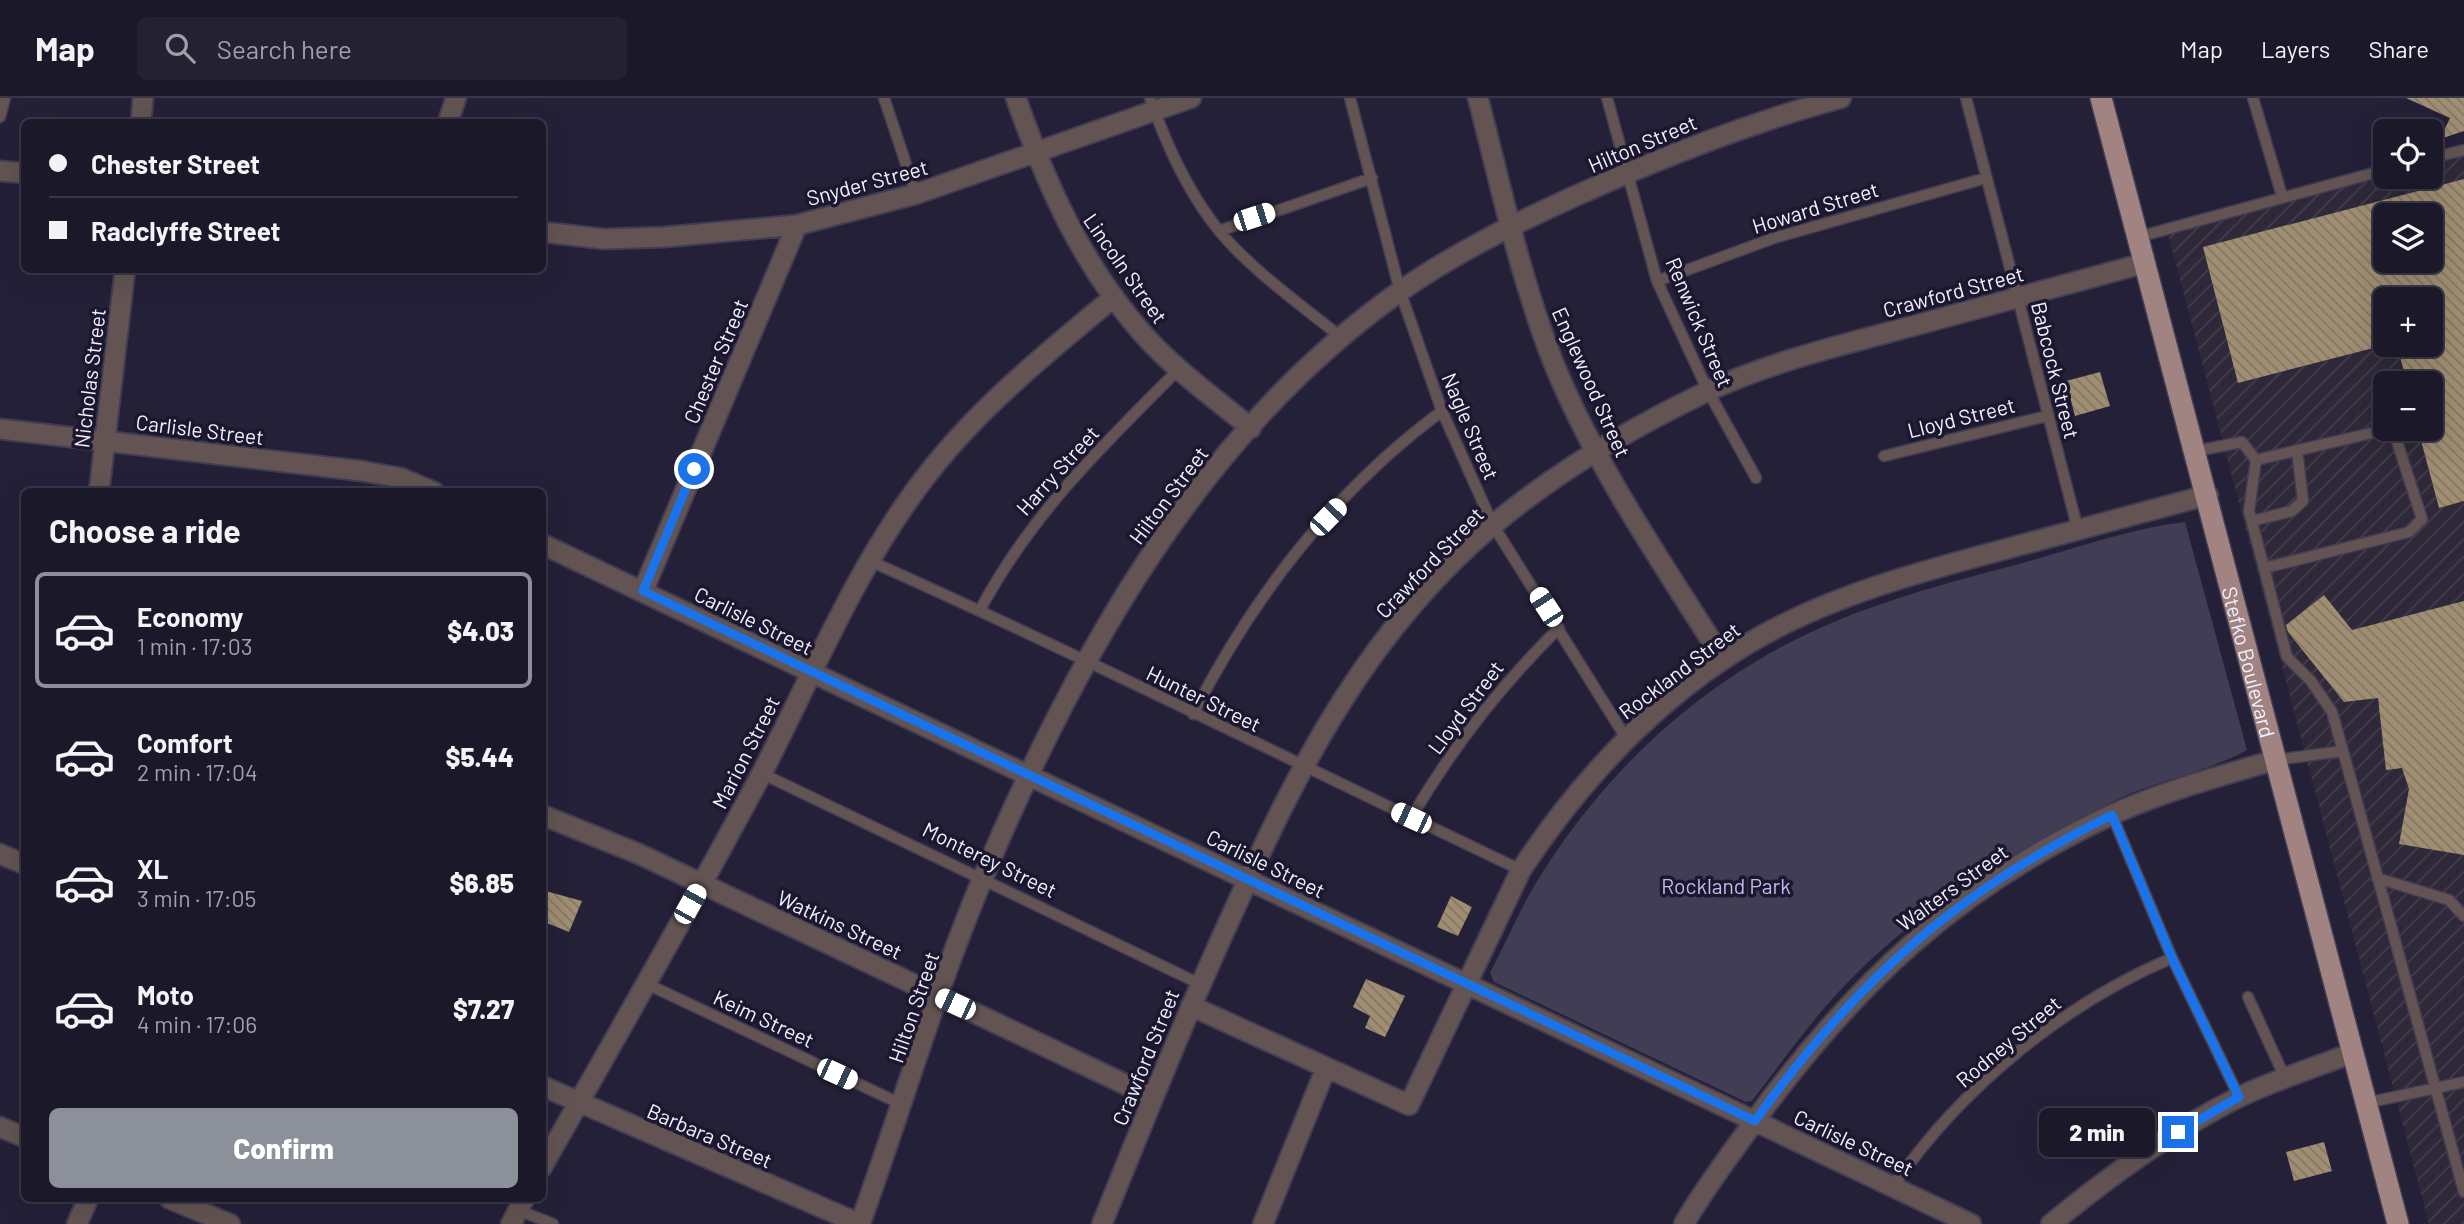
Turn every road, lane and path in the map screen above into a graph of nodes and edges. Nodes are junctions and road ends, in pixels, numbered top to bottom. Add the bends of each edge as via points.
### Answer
1 (5, 98) edge
2 (143, 98) edge
3 (456, 98) edge
4 (884, 98) edge
5 (1016, 98) edge
6 (1191, 98) edge
7 (1350, 98) edge
8 (1478, 98) edge
9 (1607, 98) edge
10 (1841, 98) edge
11 (1966, 98) edge
12 (2101, 98) edge
13 (2253, 98) edge
14 (1152, 105) edge
15 (0, 117) edge
16 (141, 119) edge
17 (449, 119) edge
18 (2464, 150) edge
19 (1035, 153) junction
20 (2443, 156) edge
21 (0, 171) edge
22 (21, 173) edge
23 (1626, 173) junction
24 (2373, 173) edge
25 (1372, 178) junction
26 (1986, 178) junction
27 (916, 194) junction
28 (2282, 196) junction
29 (797, 225) junction
30 (1511, 226) junction
31 (1219, 231) junction
32 (546, 232) edge
33 (2138, 237) junction
34 (2145, 263) junction
35 (125, 273) edge
36 (1657, 281) junction
37 (1400, 291) junction
38 (1114, 297) junction
39 (2017, 298) junction
40 (1342, 338) junction
41 (1179, 369) junction
42 (1708, 391) junction
43 (1442, 411) junction
44 (2047, 416) junction
45 (1251, 428) junction
46 (0, 429) edge
47 (2373, 433) edge
48 (105, 441) junction
49 (2395, 441) edge
50 (2297, 450) junction
51 (2196, 451) junction
52 (1596, 452) junction
53 (1884, 456) dead end
54 (2256, 460) junction
55 (1756, 478) dead end
56 (99, 488) edge
57 (425, 488) edge
58 (2208, 495) junction
59 (2252, 522) junction
60 (1493, 525) junction
61 (2078, 530) junction
62 (546, 546) edge
63 (870, 561) junction
64 (2264, 568) junction
65 (643, 591) junction
66 (980, 610) junction
67 (1559, 628) junction
68 (1723, 659) junction
69 (1086, 663) junction
70 (811, 672) junction
71 (1192, 714) junction
72 (1626, 738) junction
73 (2343, 751) junction
74 (2275, 760) junction
75 (1301, 767) junction
76 (761, 773) junction
77 (1030, 776) junction
78 (2112, 815) junction
79 (546, 817) edge
80 (1411, 818) junction
81 (0, 854) edge
82 (21, 863) edge
83 (1521, 870) junction
84 (2377, 878) junction
85 (1247, 879) junction
86 (982, 880) junction
87 (701, 883) junction
88 (2464, 916) edge
89 (2172, 958) junction
90 (647, 984) junction
91 (1200, 984) junction
92 (1465, 984) junction
93 (939, 996) junction
94 (2248, 997) dead end
95 (1191, 1006) junction
96 (2352, 1053) junction
97 (1326, 1069) junction
98 (2285, 1079) junction
99 (2464, 1082) edge
100 (546, 1088) edge
101 (2434, 1088) junction
102 (1152, 1097) junction
103 (2239, 1097) junction
104 (579, 1103) junction
105 (2366, 1103) junction
106 (903, 1105) junction
107 (1755, 1121) junction
108 (0, 1127) edge
109 (21, 1136) edge
110 (2464, 1153) edge
111 (2453, 1156) junction
112 (546, 1160) edge
113 (1894, 1185) junction
114 (2464, 1192) edge
115 (87, 1202) edge
116 (177, 1202) edge
117 (518, 1211) edge
118 (77, 1224) edge
119 (230, 1224) edge
120 (553, 1224) edge
121 (860, 1224) edge
122 (1102, 1224) edge
123 (1263, 1224) edge
124 (1684, 1224) edge
125 (1971, 1224) edge
126 (2051, 1224) edge
127 (2398, 1224) edge

1 - 15 lane
2 - 16 street
3 - 17 street
4 - 27 lane
5 - 19 street, Lincoln Street
6 - 14 street, Snyder Street
7 - 25 lane, Nagle Street
8 - 30 street, Englewood Street
9 - 23 lane, Renwick Street
10 - 23 street, Hilton Street via 1702,142
11 - 26 lane, Babcock Street
12 - 33 main road, Stefko Boulevard
13 - 28 lane
14 - 19 street, Snyder Street
14 - 31 lane via 1183,173
18 - 20 lane
19 - 27 street, Snyder Street
19 - 38 street, Lincoln Street via 1076,240
21 - 22 street
23 - 30 street, Hilton Street
23 - 36 lane, Renwick Street
24 - 28 lane
25 - 31 lane
25 - 37 lane, Nagle Street
26 - 36 lane, Howard Street via 1774,238
26 - 39 lane, Babcock Street
27 - 29 street, Snyder Street
28 - 33 lane
29 - 32 street, Snyder Street via 604,239
29 - 65 street, Chester Street
30 - 37 street, Hilton Street
30 - 52 street, Englewood Street via 1525,284 1555,365
31 - 40 lane
33 - 34 main road, Stefko Boulevard
34 - 39 street, Crawford Street
34 - 51 main road, Stefko Boulevard
35 - 48 street, Nicholas Street
36 - 42 lane, Renwick Street
37 - 40 street, Hilton Street
37 - 43 lane, Nagle Street
38 - 41 street, Lincoln Street
38 - 63 street, Marion Street via 1026,369 988,407 931,469
39 - 42 street, Crawford Street via 1835,347
39 - 44 lane, Babcock Street
40 - 45 street, Hilton Street
41 - 45 street, Lincoln Street
41 - 66 lane, Harry Street via 1022,538
42 - 52 street, Crawford Street
42 - 55 lane, Renwick Street
43 - 60 lane, Nagle Street
43 - 71 lane via 1384,458 1291,559 1251,610
44 - 53 lane, Lloyd Street
44 - 61 lane, Babcock Street
45 - 69 street, Hilton Street via 1159,541
46 - 48 street, Carlisle Street
47 - 50 lane
48 - 56 street, Nicholas Street
48 - 57 street, Carlisle Street via 362,471
49 - 64 lane via 2422,519 2409,532
50 - 54 lane
50 - 59 lane via 2303,501 2292,511
51 - 54 lane via 2242,442
51 - 58 main road, Stefko Boulevard
52 - 60 street, Crawford Street
52 - 68 street, Englewood Street
54 - 59 lane via 2249,511
58 - 61 street, Rockland Street
58 - 74 main road, Stefko Boulevard
59 - 64 lane
60 - 67 lane, Nagle Street
60 - 75 street, Crawford Street via 1435,582 1373,654
61 - 68 street, Rockland Street via 1844,597 1779,626
62 - 65 street, Carlisle Street
63 - 66 lane, Hunter Street
63 - 70 street, Marion Street
64 - 73 lane via 2287,657 2332,712
65 - 70 street, Carlisle Street
66 - 69 lane, Hunter Street
67 - 72 lane, Nagle Street
67 - 80 lane, Lloyd Street via 1479,717
68 - 72 street, Rockland Street
69 - 71 lane, Hunter Street
69 - 77 street, Hilton Street
70 - 76 street, Marion Street
70 - 77 street, Carlisle Street
71 - 75 lane, Hunter Street
72 - 83 street, Rockland Street via 1568,804
73 - 74 lane
73 - 84 lane
74 - 78 street, Walters Street
74 - 96 main road, Stefko Boulevard
75 - 80 lane, Hunter Street
75 - 85 street, Crawford Street
76 - 86 lane, Monterey Street
76 - 87 street, Marion Street
77 - 85 street, Carlisle Street
77 - 86 street, Hilton Street
78 - 89 lane
78 - 107 street, Walters Street via 2020,864 1901,952 1829,1025
79 - 87 street, Watkins Street
80 - 83 lane, Hunter Street
81 - 82 street
83 - 92 street, Rockland Street
84 - 88 lane via 2449,900
84 - 101 lane
85 - 91 street, Crawford Street
85 - 92 street, Carlisle Street
86 - 91 lane, Monterey Street
86 - 93 street, Hilton Street
87 - 90 street, Marion Street
87 - 93 street, Watkins Street
89 - 103 lane
89 - 113 lane, Rodney Street via 2094,996 2014,1058 1947,1120
90 - 104 street, Marion Street
90 - 106 lane, Keim Street
91 - 95 street, Crawford Street
92 - 97 street, Rockland Street via 1409,1105
92 - 107 street, Carlisle Street
93 - 102 street, Watkins Street
93 - 106 street, Hilton Street
94 - 98 lane
95 - 97 street
95 - 102 street, Crawford Street
96 - 98 street
96 - 105 main road, Stefko Boulevard
97 - 123 street
98 - 103 street
99 - 101 lane
100 - 104 street, Barbara Street
101 - 105 lane
101 - 111 lane
102 - 122 street, Crawford Street
103 - 126 street via 2141,1154
104 - 112 street, Marion Street
104 - 121 street, Barbara Street
105 - 127 main road, Stefko Boulevard
106 - 121 street, Hilton Street
107 - 113 street, Carlisle Street
107 - 124 street, Walters Street
108 - 109 street
110 - 111 lane
111 - 114 lane
113 - 125 street, Carlisle Street
115 - 118 street
116 - 119 street
117 - 120 lane

